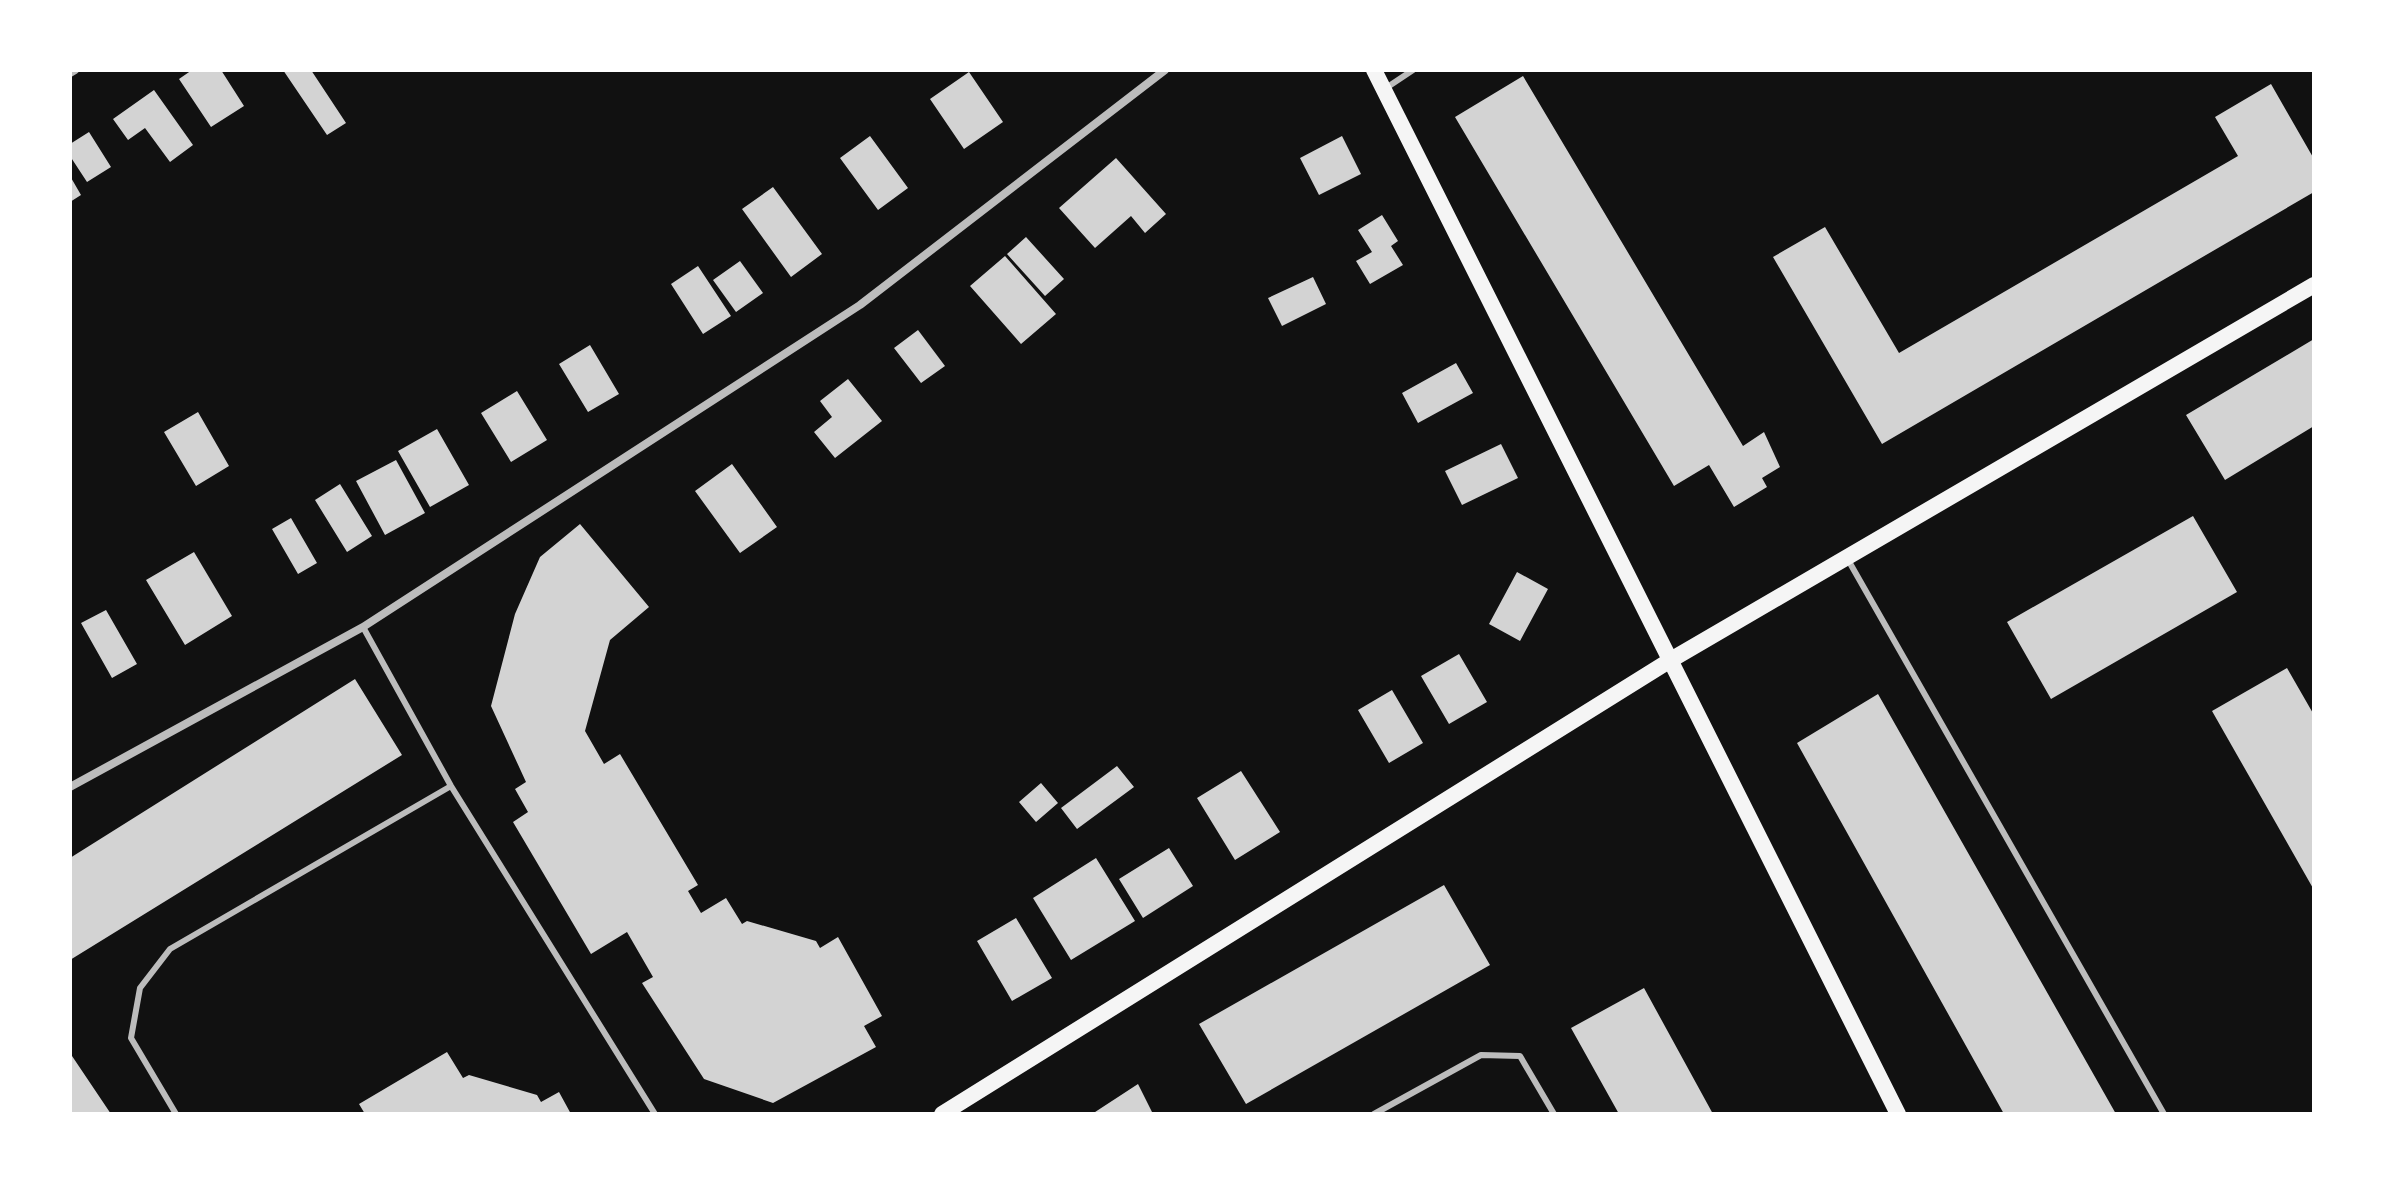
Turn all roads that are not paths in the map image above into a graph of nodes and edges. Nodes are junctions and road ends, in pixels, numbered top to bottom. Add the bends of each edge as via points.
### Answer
1 (75, 70) edge
2 (1165, 70) edge
3 (1374, 70) edge
4 (1413, 70) edge
5 (70, 73) edge
6 (1384, 89) junction
7 (2314, 285) edge
8 (1847, 558) junction
9 (363, 627) junction
10 (1669, 661) junction
11 (451, 786) junction
12 (70, 787) edge
13 (176, 1114) edge
14 (655, 1114) edge
15 (942, 1114) edge
16 (1374, 1114) edge
17 (1554, 1114) edge
18 (1898, 1114) edge
19 (2164, 1114) edge

1 - 5 street
2 - 9 street via 860,305
3 - 6 main road
4 - 6 lane
6 - 10 main road
7 - 8 main road
8 - 10 main road
8 - 19 lane
9 - 11 lane
9 - 12 street
10 - 15 main road
10 - 18 main road
11 - 13 lane via 170,949 140,988 131,1038
11 - 14 lane
16 - 17 lane via 1481,1055 1520,1056

